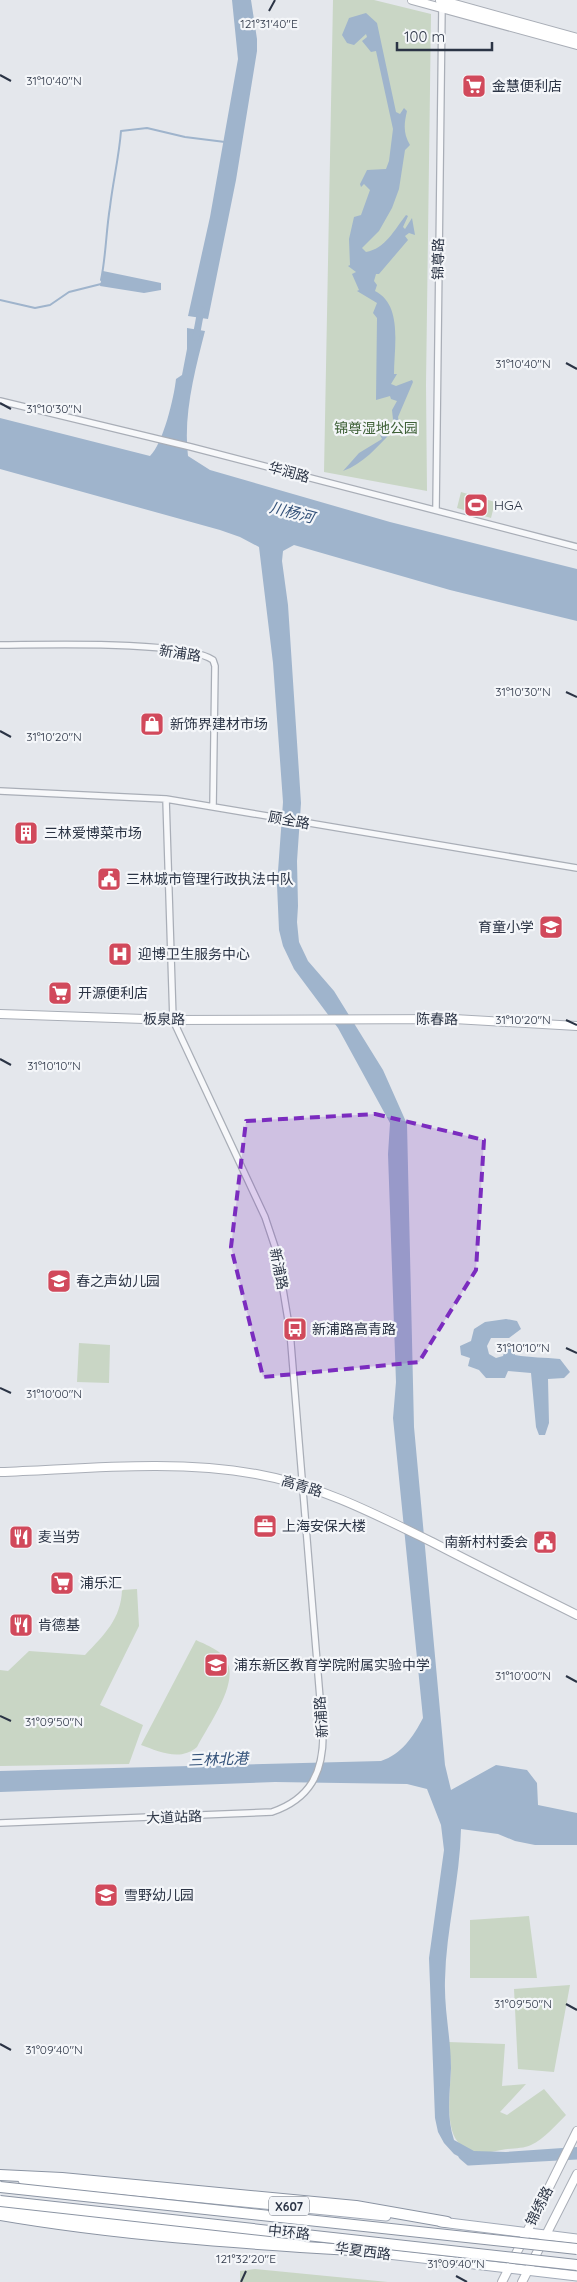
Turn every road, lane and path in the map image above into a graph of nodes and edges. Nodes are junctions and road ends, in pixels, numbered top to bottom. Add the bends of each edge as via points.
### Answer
1 (412, 0) edge
2 (441, 2) edge
3 (577, 38) edge
4 (577, 45) edge
5 (0, 401) edge
6 (436, 510) junction
7 (577, 547) edge
8 (0, 645) edge
9 (0, 791) edge
10 (166, 799) junction
11 (213, 807) junction
12 (577, 868) edge
13 (0, 1014) edge
14 (327, 1019) joint
15 (173, 1020) junction
16 (577, 1026) edge
17 (0, 1472) edge
18 (302, 1486) junction
19 (577, 1615) edge
20 (322, 1760) joint
21 (0, 1823) edge
22 (577, 2131) edge
23 (577, 2174) edge
24 (0, 2176) edge
25 (0, 2187) edge
26 (0, 2201) edge
27 (0, 2210) edge
28 (0, 2215) edge
29 (447, 2222) junction
30 (525, 2233) junction
31 (545, 2236) junction
32 (577, 2239) edge
33 (577, 2249) edge
34 (352, 2250) junction
35 (577, 2264) edge
36 (508, 2269) junction
37 (527, 2271) junction
38 (577, 2276) edge
39 (502, 2282) edge
40 (522, 2282) edge

1 - 2 main road
2 - 3 main road
2 - 4 main road
2 - 6 street, 锦尊路
5 - 6 street, 华润路 via 191,446
6 - 7 street, 华润路
8 - 11 street, 新浦路 via 130,646 193,653 213,660 216,666
9 - 10 street, 顾全路
10 - 11 street, 顾全路
10 - 15 street, 新浦路
11 - 12 street, 顾全路
13 - 15 main road, 板泉路
14 - 15 main road, 板泉路
14 - 16 main road, 陈春路 via 454,1019
15 - 18 street, 新浦路 via 265,1217 277,1252 290,1332
17 - 18 main road, 高青路 via 187,1467 251,1473
18 - 19 main road, 高青路 via 350,1503 397,1525
18 - 20 street, 新浦路 via 323,1735
20 - 21 street, 大道站路 via 311,1785 301,1796 289,1806 261,1814
22 - 30 main road, 锦绣路
23 - 31 main road, 锦绣路
24 - 29 main road, X607
24 - 29 highway via 62,2178 356,2206
25 - 33 highway, 中环路, bridge
26 - 35 highway, 中环路, bridge
27 - 34 main road, 华夏西路 via 262,2237
28 - 34 highway via 48,2224 274,2246
29 - 30 main road, X607
30 - 31 main road, X607
30 - 36 main road, 锦绣路
31 - 32 main road, X607
31 - 37 main road, 锦绣路
34 - 36 main road, 华夏西路
36 - 37 main road, 华夏西路
36 - 39 main road, 锦绣路
37 - 38 main road, 华夏西路
37 - 40 main road, 锦绣路

